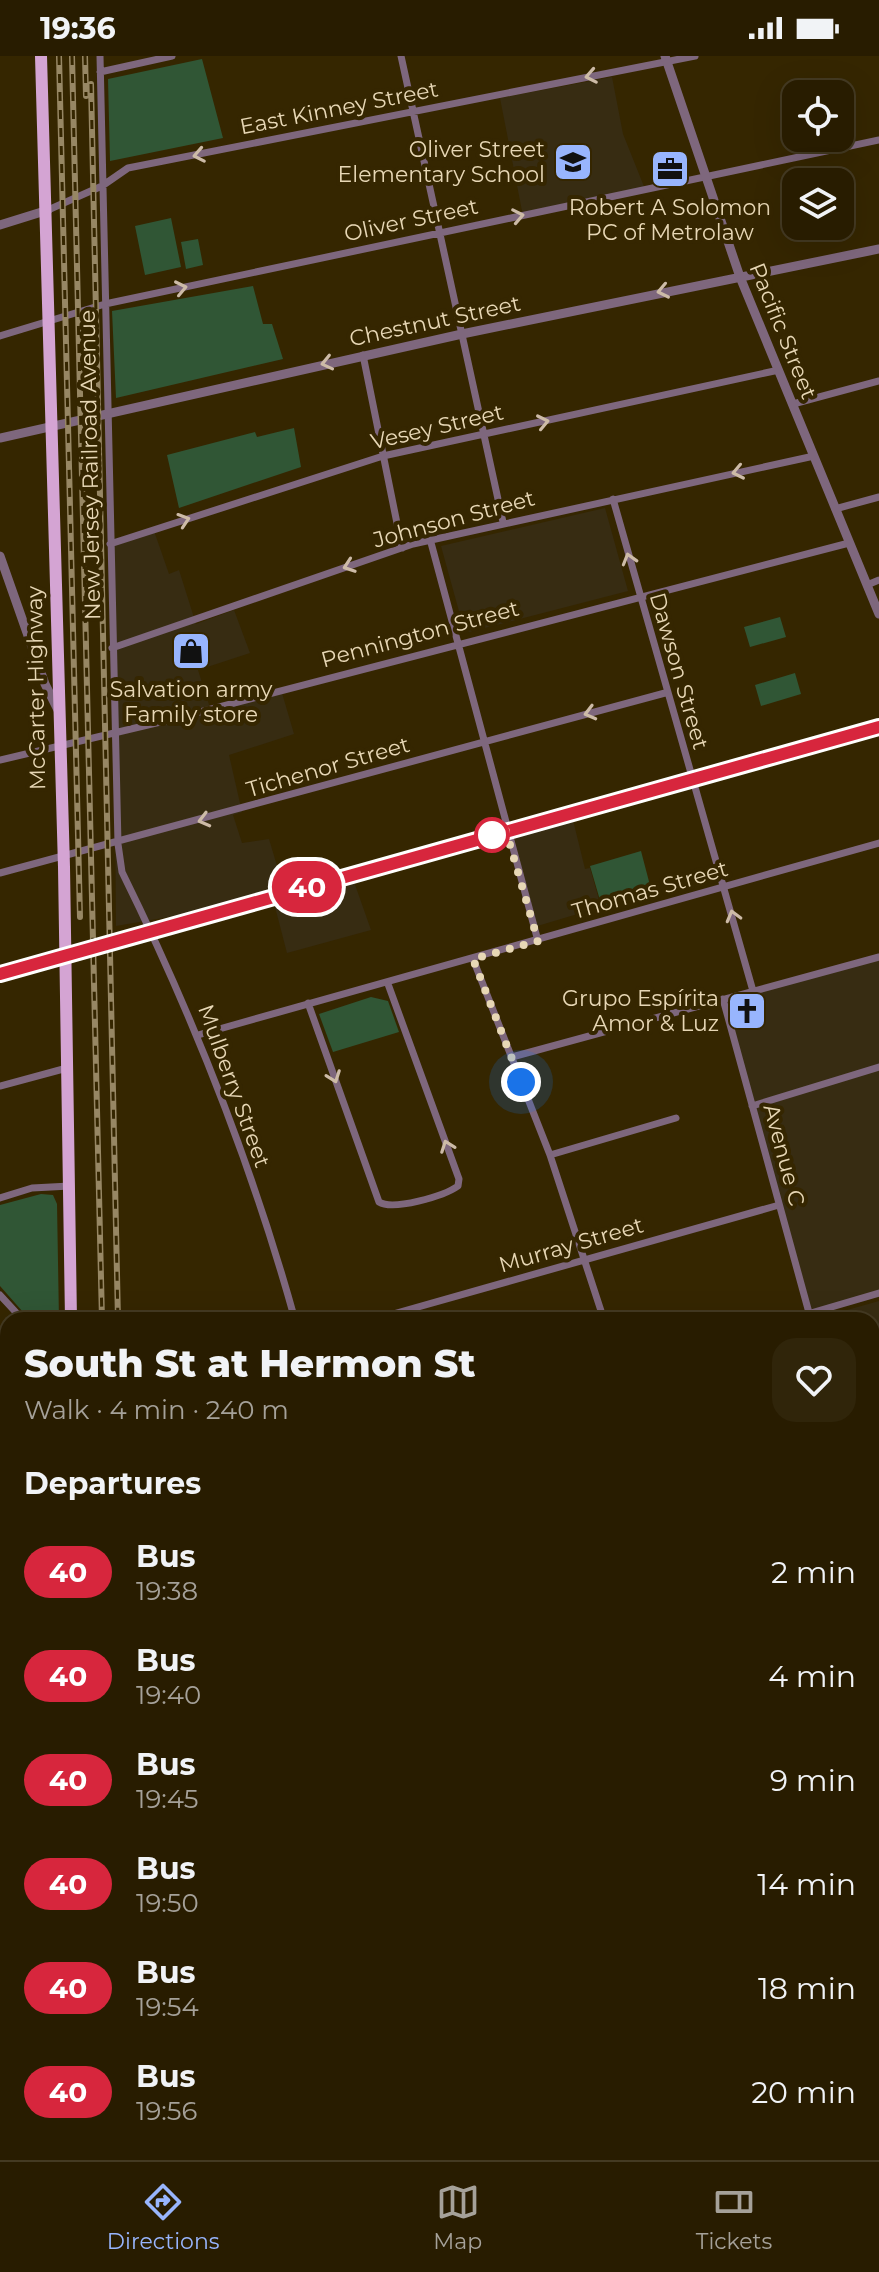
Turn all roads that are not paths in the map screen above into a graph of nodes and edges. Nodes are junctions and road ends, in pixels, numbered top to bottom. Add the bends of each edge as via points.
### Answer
1 (41, 56) edge
2 (100, 56) edge
3 (172, 56) edge
4 (401, 56) edge
5 (695, 56) edge
6 (666, 59) edge
7 (100, 72) junction
8 (413, 111) junction
9 (879, 140) edge
10 (708, 178) junction
11 (102, 186) junction
12 (48, 210) junction
13 (0, 225) edge
14 (439, 232) junction
15 (879, 249) edge
16 (740, 277) junction
17 (105, 304) junction
18 (50, 319) junction
19 (462, 334) junction
20 (0, 336) edge
21 (363, 355) junction
22 (779, 370) junction
23 (879, 381) edge
24 (793, 404) junction
25 (107, 413) junction
26 (53, 428) junction
27 (484, 435) junction
28 (0, 438) edge
29 (383, 456) junction
30 (814, 456) junction
31 (879, 497) edge
32 (613, 499) junction
33 (835, 509) junction
34 (503, 522) junction
35 (430, 539) junction
36 (849, 543) junction
37 (110, 544) junction
38 (402, 548) junction
39 (0, 556) edge
40 (879, 580) edge
41 (867, 585) junction
42 (639, 596) junction
43 (879, 614) edge
44 (458, 642) junction
45 (112, 648) junction
46 (665, 693) junction
47 (58, 711) junction
48 (879, 728) edge
49 (113, 734) junction
50 (485, 742) junction
51 (58, 747) junction
52 (0, 760) edge
53 (693, 782) junction
54 (506, 831) junction
55 (879, 843) edge
56 (118, 844) junction
57 (63, 859) junction
58 (122, 872) joint
59 (0, 873) edge
60 (726, 887) junction
61 (151, 930) junction
62 (538, 941) junction
63 (64, 957) junction
64 (879, 957) edge
65 (473, 959) junction
66 (0, 974) edge
67 (388, 984) junction
68 (753, 991) junction
69 (723, 999) junction
70 (308, 1003) junction
71 (198, 1035) junction
72 (512, 1057) junction
73 (879, 1067) edge
74 (67, 1068) junction
75 (0, 1086) edge
76 (752, 1106) junction
77 (676, 1118) dead end
78 (550, 1155) junction
79 (70, 1186) junction
80 (0, 1198) edge
81 (779, 1205) junction
82 (585, 1259) junction
83 (879, 1293) edge
84 (0, 1295) edge
85 (16, 1312) edge
86 (71, 1312) edge
87 (293, 1312) edge
88 (400, 1312) edge
89 (602, 1312) edge
90 (809, 1312) edge
91 (824, 1312) edge
92 (0, 2058) edge
93 (0, 2066) edge

1 - 12 main road, McCarter Highway
2 - 7 street, New Jersey Railroad Avenue
3 - 7 street
4 - 8 street
5 - 6 street, East Kinney Street
6 -> 8 street, East Kinney Street
6 - 10 street, Pacific Street
7 - 11 street, New Jersey Railroad Avenue
8 -> 11 street, East Kinney Street via 128,168
8 - 14 street
9 - 10 street, Oliver Street
14 -> 10 street, Oliver Street
10 - 16 street, Pacific Street
11 - 12 street, East Kinney Street
11 - 17 street, New Jersey Railroad Avenue
12 - 13 street, East Kinney Street
12 - 18 main road, McCarter Highway
17 -> 14 street, Oliver Street
14 - 19 street
15 - 16 street, Chestnut Street
16 -> 19 street, Chestnut Street
16 - 22 street, Pacific Street
17 - 18 street, Oliver Street
17 - 25 street, New Jersey Railroad Avenue
18 - 20 street, Oliver Street
18 - 26 main road, McCarter Highway
19 - 21 street, Chestnut Street
19 - 27 street
21 -> 25 street, Chestnut Street
21 - 29 street
22 - 24 street, Pacific Street
27 -> 22 street, Vesey Street
23 - 24 street
24 - 30 street, Pacific Street
25 - 26 street, Chestnut Street
25 - 37 street, New Jersey Railroad Avenue
26 - 28 street, Chestnut Street
26 - 47 main road, McCarter Highway
27 - 29 street, Vesey Street
27 - 34 street
37 -> 29 street, Vesey Street
29 - 38 street
30 -> 32 street, Johnson Street
30 - 33 street, Pacific Street
31 - 33 street
32 - 34 street, Johnson Street
42 -> 32 street, Dawson Street
33 - 36 street, Pacific Street
34 - 35 street, Johnson Street
35 - 38 street, Johnson Street
35 - 44 street
36 - 41 street, Pacific Street
36 - 42 street, Pennington Street
37 - 45 street, New Jersey Railroad Avenue
38 -> 45 street, Johnson Street
39 - 47 street
40 - 41 street
41 - 43 street, Pacific Street
42 - 44 street, Pennington Street
42 - 46 street, Dawson Street
44 - 49 street, Pennington Street
44 - 50 street
45 - 49 street, New Jersey Railroad Avenue
46 -> 50 street, Tichenor Street
46 - 53 street, Dawson Street
47 - 51 main road, McCarter Highway
48 - 53 main road
49 - 51 street, Pennington Street
49 - 56 street, New Jersey Railroad Avenue
50 - 54 street
50 -> 56 street, Tichenor Street
51 - 52 street, Pennington Street
51 - 57 main road, McCarter Highway
53 - 54 main road
53 - 60 street, Dawson Street
54 - 61 main road
54 - 62 street
55 - 60 street, Thomas Street
56 - 57 street, Tichenor Street
56 - 58 street, New Jersey Railroad Avenue
57 - 59 street, Tichenor Street
57 - 63 main road, McCarter Highway
58 - 61 street, Mulberry Street
60 - 62 street, Thomas Street
68 -> 60 street, Dawson Street
61 - 63 main road
61 - 71 street, Mulberry Street
62 - 65 street, Thomas Street
63 - 66 main road
63 - 74 main road, McCarter Highway
64 - 68 street
65 - 67 street, Thomas Street
65 - 72 street
67 - 70 street, Thomas Street
70 -> 67 street via 379,1202 389,1207 448,1193 459,1179
68 - 69 street
69 - 72 street
69 - 76 street, Avenue C
70 - 71 street, Thomas Street
71 - 87 street, Mulberry Street
72 - 78 street
73 - 76 street
74 - 75 street
74 - 79 main road, McCarter Highway
76 - 81 street, Avenue C
77 - 78 street
78 - 82 street
79 - 80 street via 32,1188
79 - 86 main road, McCarter Highway
81 - 82 street, Murray Street
81 - 90 street, Avenue C
82 - 88 street, Murray Street
82 - 89 street
83 - 91 street
84 - 85 street
92 - 93 main road

